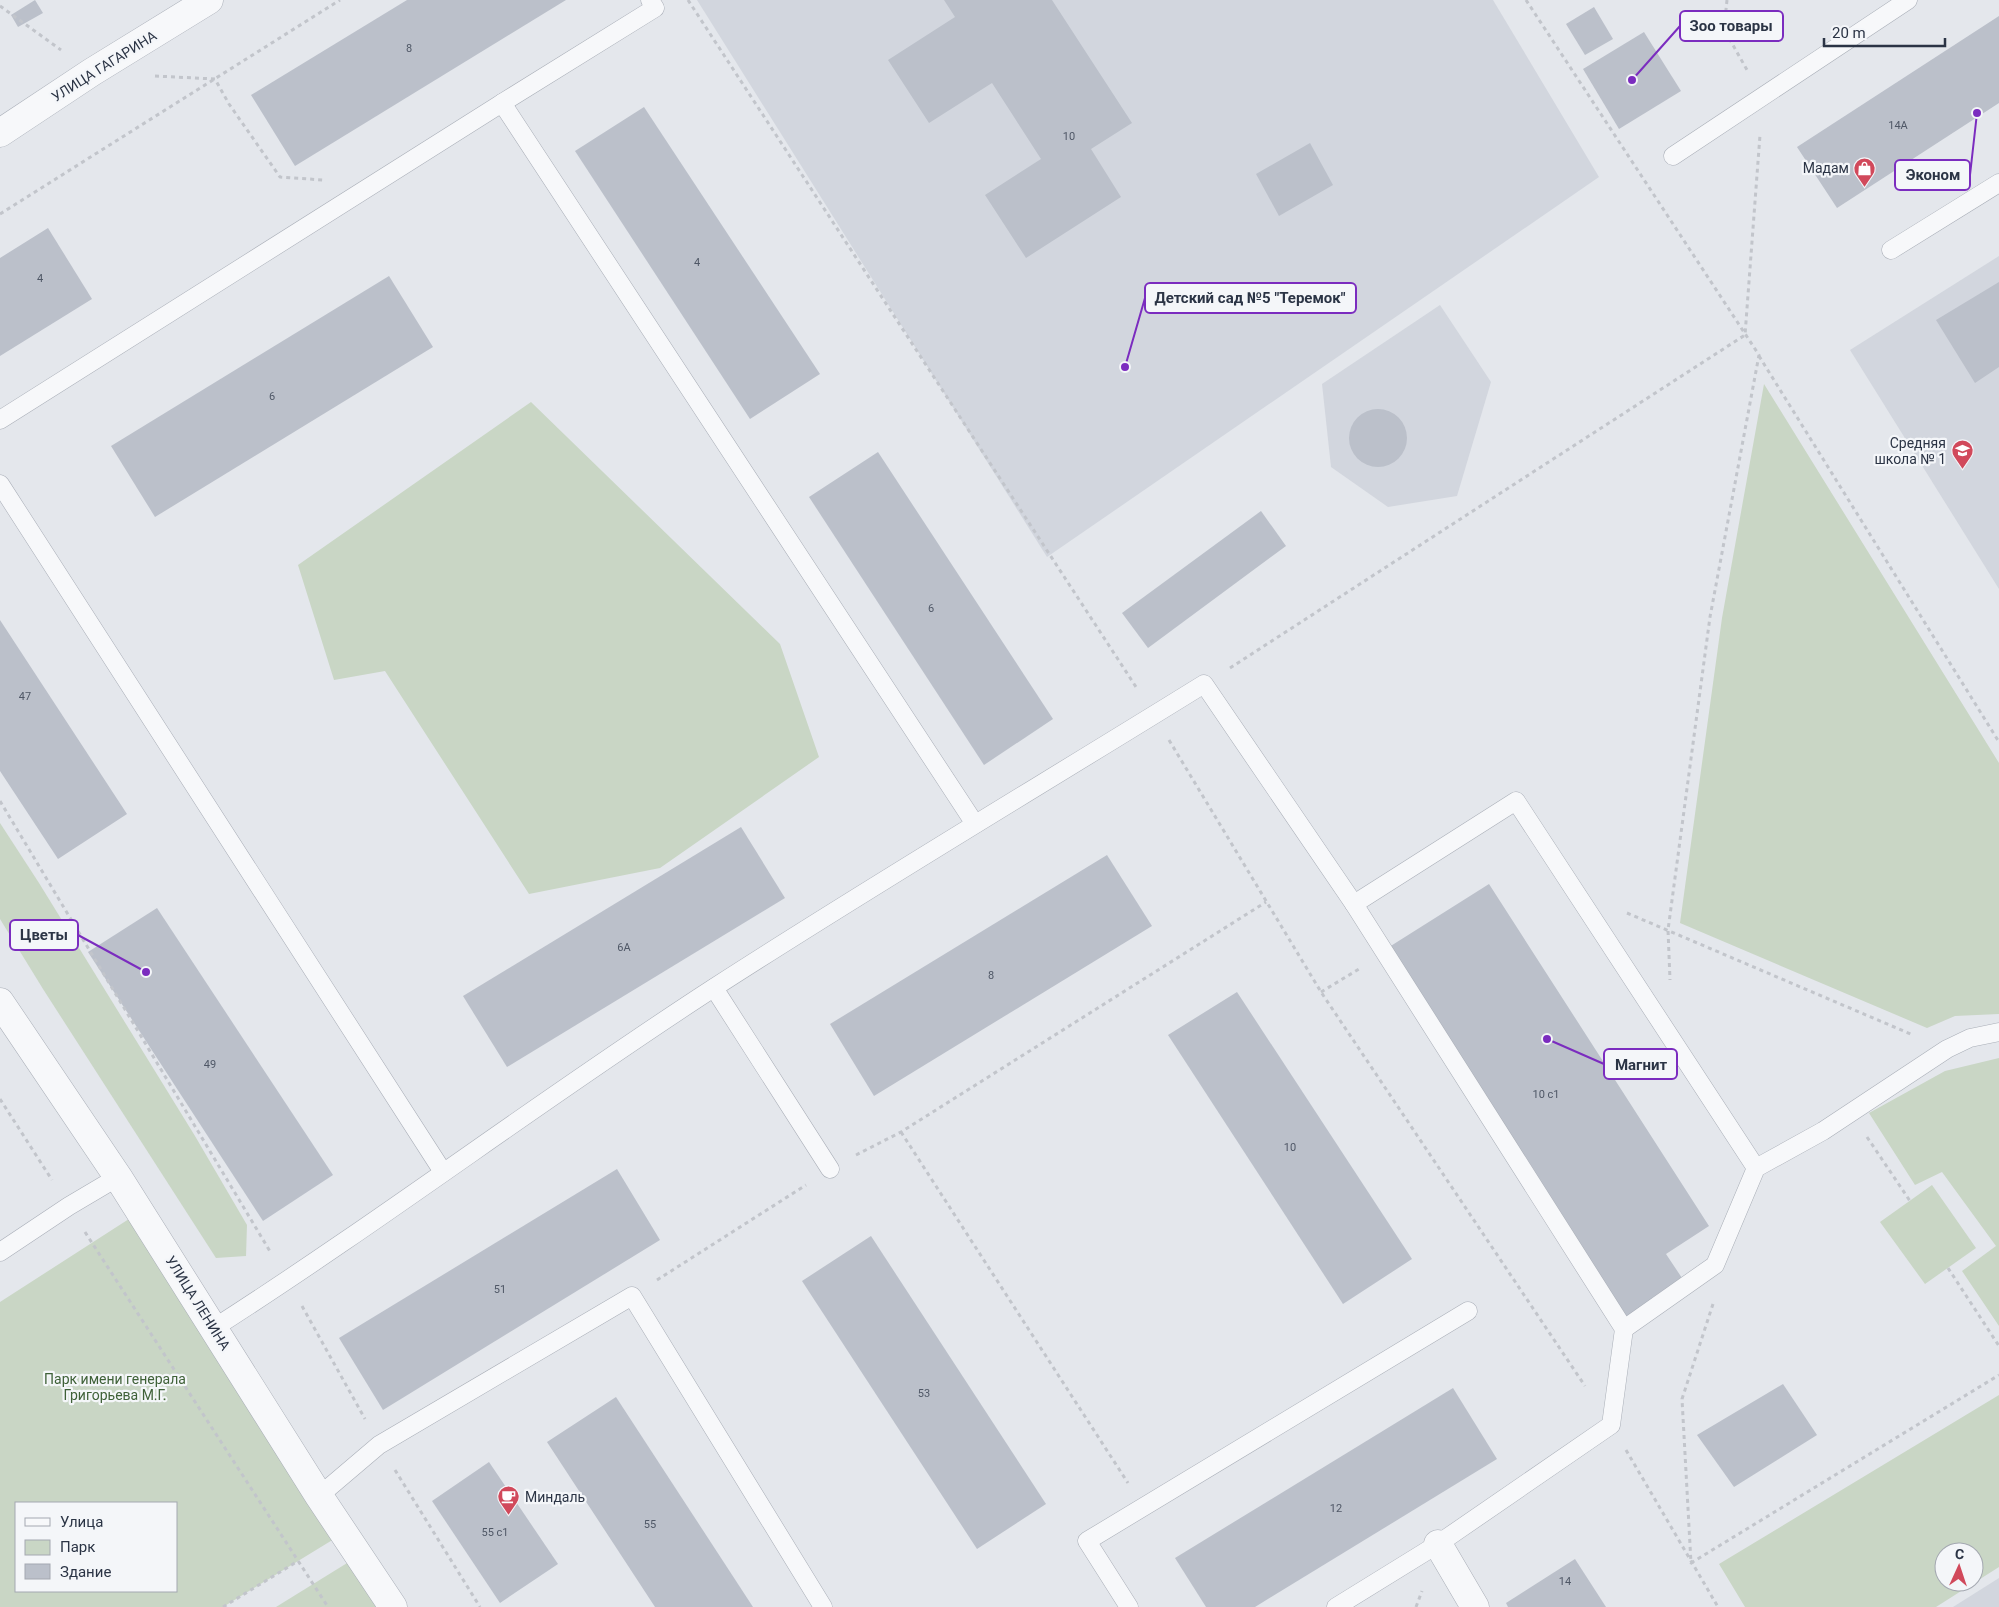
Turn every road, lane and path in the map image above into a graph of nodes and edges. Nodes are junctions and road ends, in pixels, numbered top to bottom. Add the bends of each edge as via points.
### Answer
1 (209, 0) edge
2 (340, 0) edge
3 (650, 0) edge
4 (688, 0) edge
5 (1526, 0) edge
6 (1727, 0) edge
7 (1908, 0) edge
8 (0, 6) edge
9 (92, 72) junction
10 (149, 75) dead end
11 (215, 79) junction
12 (1762, 97) junction
13 (502, 102) junction
14 (0, 133) edge
15 (1673, 156) dead end
16 (1999, 183) edge
17 (374, 184) junction
18 (0, 214) edge
19 (1891, 250) dead end
20 (1745, 335) junction
21 (1759, 355) junction
22 (0, 420) edge
23 (0, 484) edge
24 (1204, 684) junction
25 (1154, 715) junction
26 (1999, 742) edge
27 (0, 801) edge
28 (975, 824) junction
29 (1576, 892) junction
30 (1266, 902) junction
31 (1354, 904) junction
32 (1668, 930) junction
33 (1670, 984) dead end
34 (714, 988) junction
35 (0, 1002) edge
36 (1999, 1032) edge
37 (1947, 1049) junction
38 (0, 1099) edge
39 (1851, 1112) junction
40 (901, 1132) junction
41 (1756, 1168) junction
42 (830, 1169) junction
43 (443, 1172) junction
44 (118, 1177) junction
45 (1910, 1201) dead end
46 (69, 1206) junction
47 (0, 1252) edge
48 (1948, 1268) dead end
49 (288, 1281) junction
50 (632, 1296) junction
51 (1715, 1297) dead end
52 (1468, 1311) dead end
53 (214, 1328) junction
54 (1624, 1329) junction
55 (1999, 1346) edge
56 (1999, 1374) edge
57 (1611, 1425) junction
58 (380, 1445) junction
59 (319, 1496) junction
60 (1143, 1506) junction
61 (1438, 1544) junction
62 (298, 1561) junction
63 (1691, 1564) junction
64 (223, 1607) edge
65 (328, 1607) edge
66 (393, 1607) edge
67 (480, 1607) edge
68 (823, 1607) edge
69 (1129, 1607) edge
70 (1336, 1607) edge
71 (1475, 1607) edge
72 (1718, 1607) edge

1 - 9 street, УЛИЦА ГАГАРИНА
2 - 11 path
3 - 13 lane via 655,8
4 - 25 path
5 - 20 path
6 - 12 path via 1724,29
7 - 12 lane
8 - 9 path
9 - 14 street, УЛИЦА ГАГАРИНА
10 - 11 path
11 - 17 path via 280,177
11 - 18 path
12 - 15 lane
12 - 20 path
13 - 17 lane
13 - 28 lane
16 - 19 lane
17 - 22 lane
20 - 21 path
20 - 24 path
21 - 26 path
21 - 32 path via 1710,616
23 - 43 lane
24 - 25 lane
24 - 31 lane
25 - 28 lane
25 - 30 path
27 - 49 path
28 - 34 lane
29 - 31 lane via 1516,800
29 - 32 path
29 - 41 lane
30 - 40 path
30 - 57 path via 1321,992
31 - 54 lane
32 - 33 path
32 - 37 path
34 - 42 lane
34 - 43 lane
35 - 44 street, УЛИЦА ЛЕНИНА
36 - 37 lane via 1970,1038
37 - 39 lane
38 - 46 path
39 - 41 lane
39 - 45 path
40 - 42 path
40 - 60 path
41 - 54 lane via 1715,1265
42 - 50 path
43 - 49 lane
44 - 46 lane
44 - 53 street, УЛИЦА ЛЕНИНА
46 - 47 lane
46 - 62 path
48 - 55 path
49 - 53 lane
49 - 58 path
50 - 58 lane
50 - 68 lane
51 - 63 path via 1682,1399
52 - 60 lane
53 - 59 street, УЛИЦА ЛЕНИНА
54 - 57 lane
56 - 63 path
57 - 61 lane
57 - 63 path
58 - 59 lane
58 - 67 path
59 - 66 street, УЛИЦА ЛЕНИНА
60 - 69 lane via 1087,1541
61 - 70 lane
61 - 71 street
62 - 64 path
62 - 65 path
63 - 72 path

